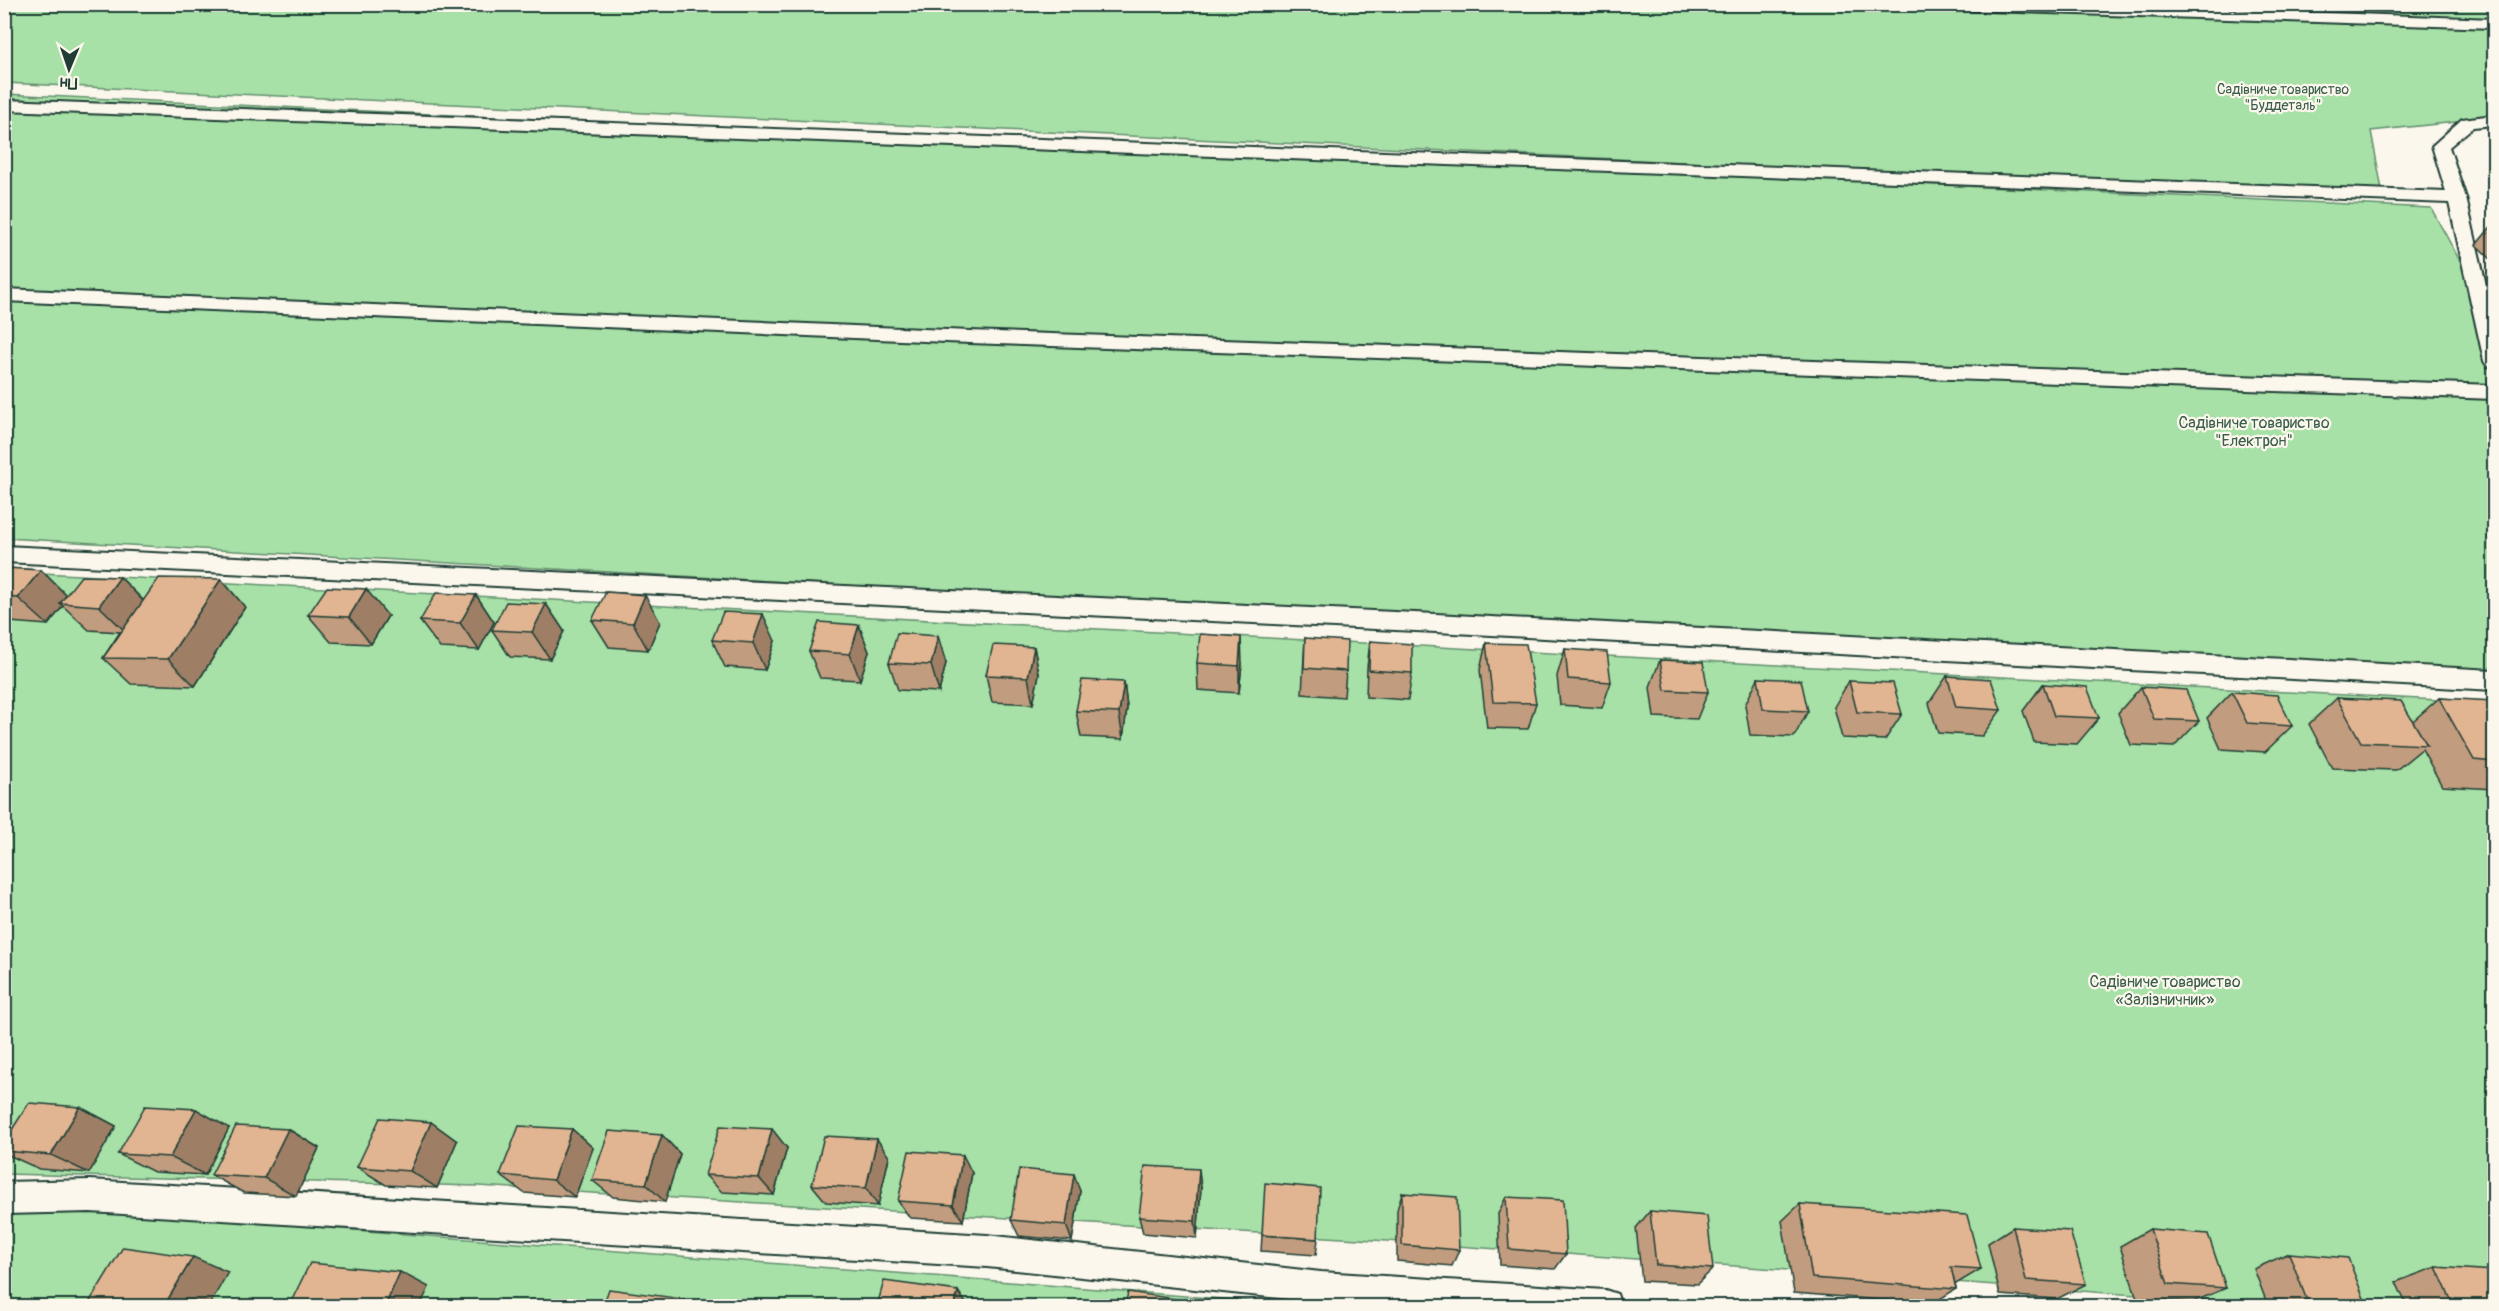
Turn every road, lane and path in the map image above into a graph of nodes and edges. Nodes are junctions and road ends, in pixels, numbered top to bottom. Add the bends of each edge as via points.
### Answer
1 (1931, 4) edge
2 (2494, 24) edge
3 (4, 105) edge
4 (2494, 120) edge
5 (2457, 198) junction
6 (4, 295) edge
7 (2494, 361) edge
8 (2494, 392) edge
9 (4, 554) edge
10 (2494, 680) edge
11 (4, 1198) edge
12 (1605, 1306) edge

1 - 2 lane
3 - 5 lane
4 - 5 lane via 2468,123 2440,146
5 - 7 lane
6 - 8 lane via 970,337
9 - 10 lane via 1448,624
11 - 12 lane via 90,1196 987,1251 1321,1287

